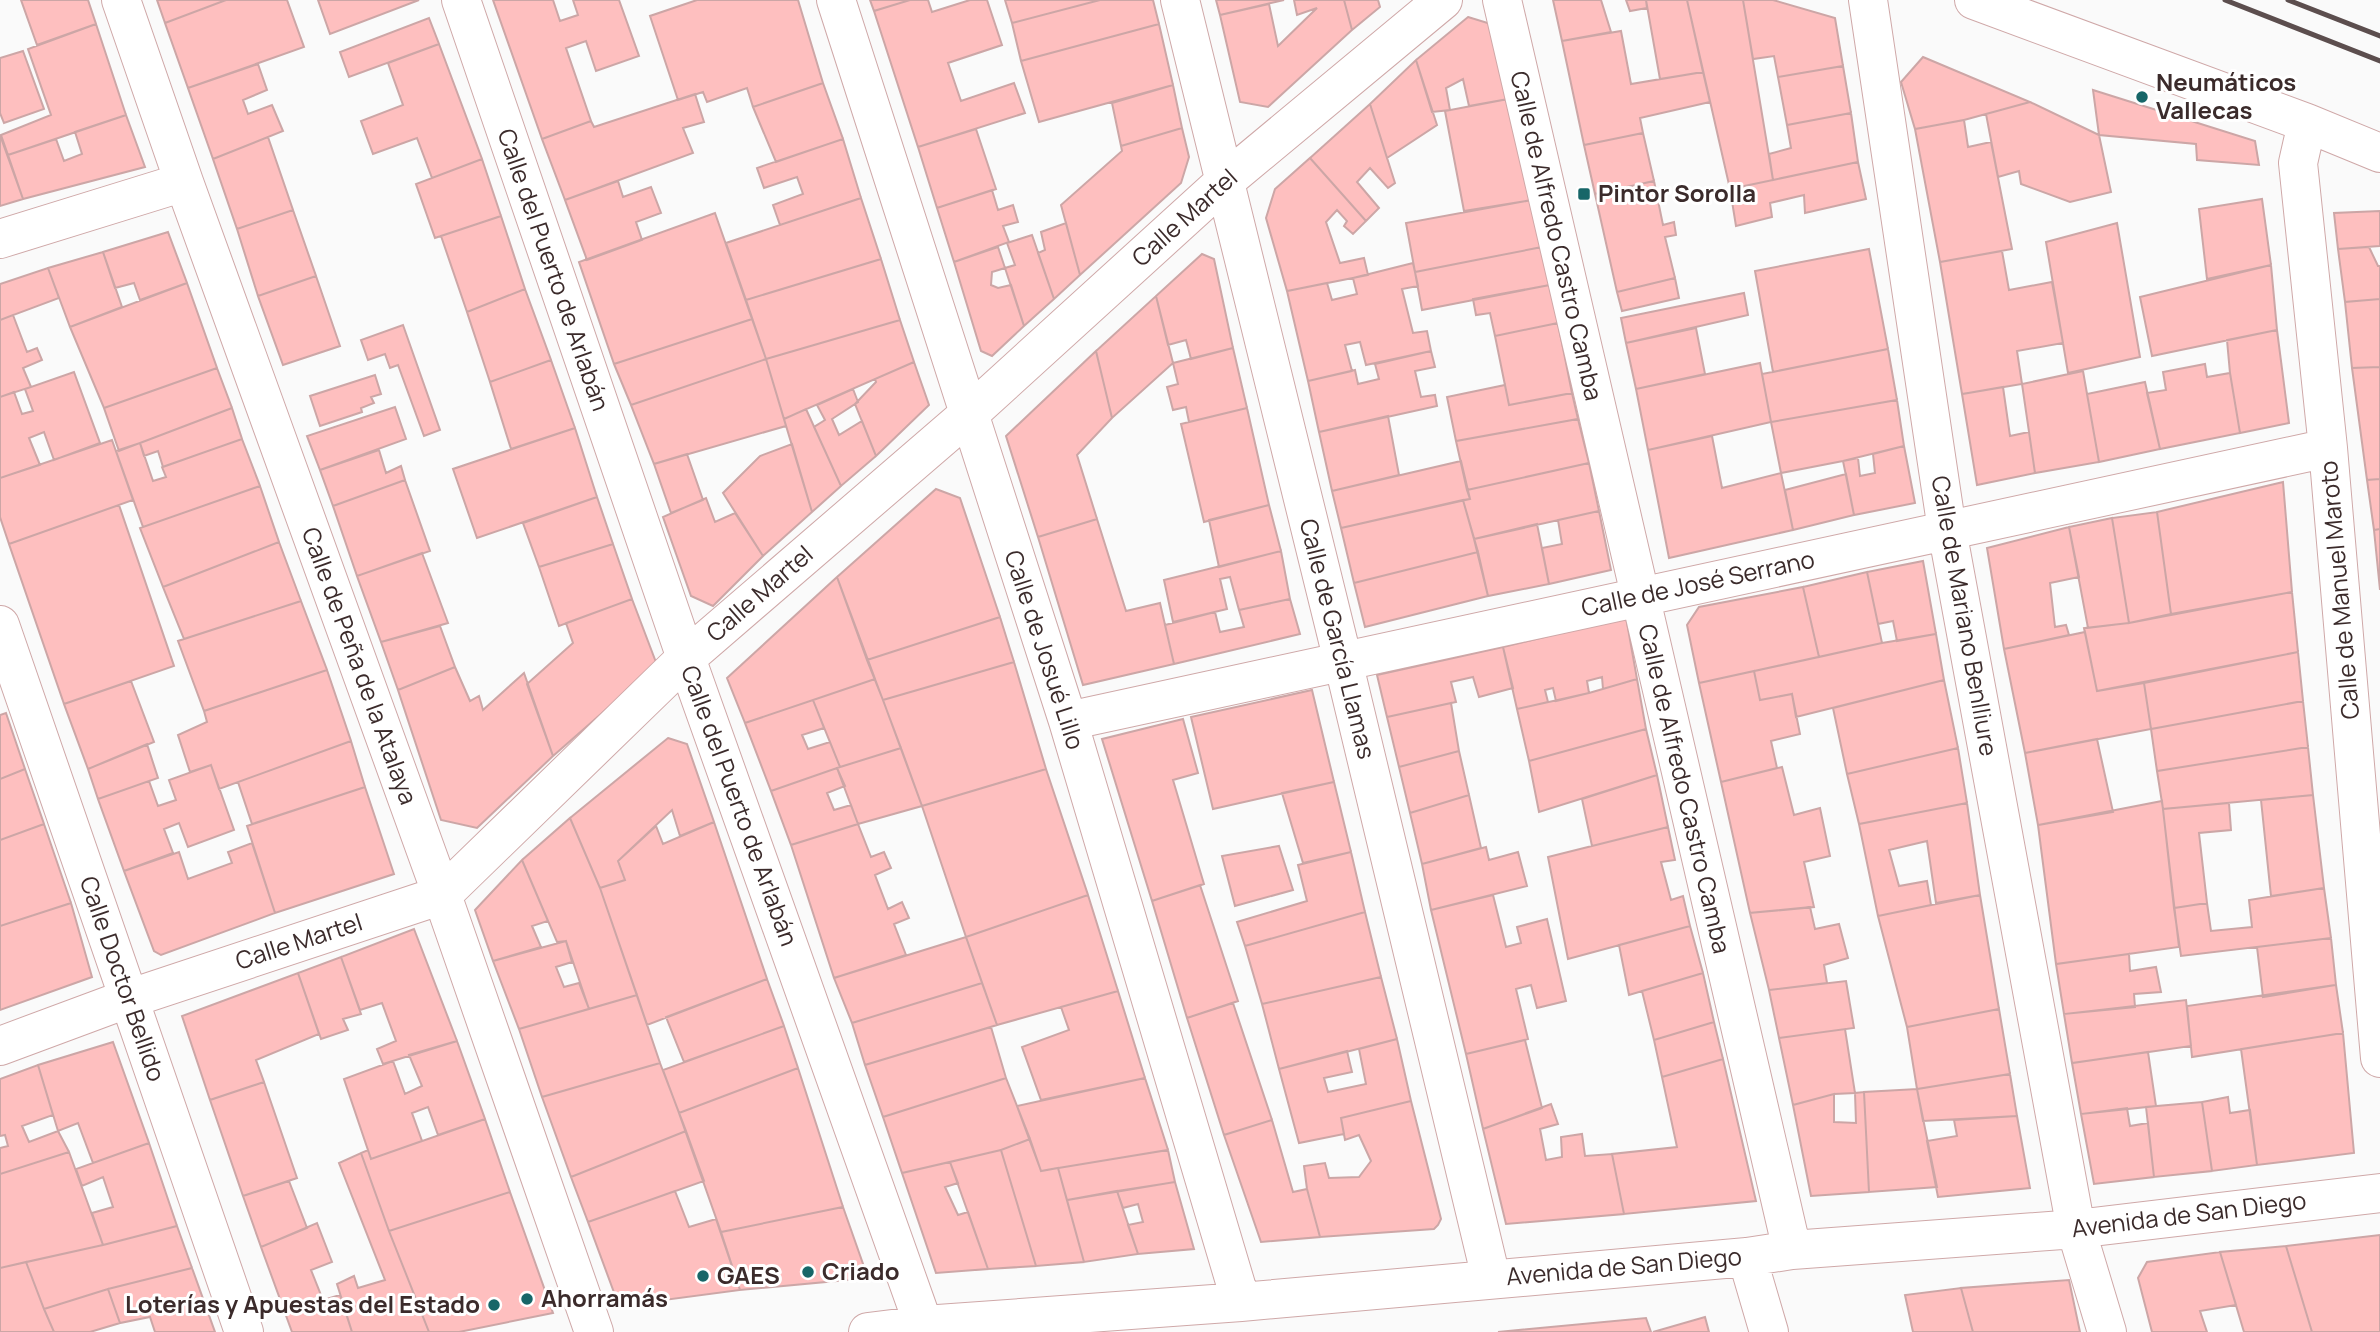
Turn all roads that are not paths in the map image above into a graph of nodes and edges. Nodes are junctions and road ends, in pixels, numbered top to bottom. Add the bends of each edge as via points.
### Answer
1 (121, 0) edge
2 (461, 0) edge
3 (836, 0) edge
4 (1180, 0) edge
5 (1443, 0) edge
6 (1502, 0) edge
7 (1868, 0) edge
8 (1974, 0) edge
9 (2307, 123) junction
10 (2380, 153) edge
11 (184, 182) junction
12 (1224, 182) junction
13 (0, 239) edge
14 (968, 415) junction
15 (2328, 448) junction
16 (1947, 530) junction
17 (1639, 597) junction
18 (0, 625) edge
19 (686, 658) junction
20 (1343, 661) junction
21 (1068, 721) junction
22 (442, 895) junction
23 (129, 998) junction
24 (0, 1046) edge
25 (2380, 1058) edge
26 (2380, 1193) edge
27 (2076, 1229) junction
28 (1792, 1250) junction
29 (1747, 1257) junction
30 (1491, 1278) junction
31 (1241, 1302) junction
32 (925, 1328) edge
33 (244, 1332) edge
34 (594, 1332) edge
35 (868, 1332) edge
36 (1769, 1332) edge
37 (2107, 1332) edge

1 - 11 street, Calle de Peña de la Atalaya
2 - 19 street, Calle del Puerto de Arlabán
3 - 14 street, Calle de Josué Lillo
4 - 12 street, Calle de García Llamas
5 - 12 street, Calle Martel
6 - 17 street, Calle de Alfredo Castro Camba
7 - 16 street, Calle de Mariano Benlliure
8 - 9 street
9 - 10 street
9 - 15 street, Calle de Manuel Maroto via 2298,163
11 - 13 street
11 - 22 street, Calle de Peña de la Atalaya
12 - 14 street, Calle Martel
12 - 20 street, Calle de García Llamas
14 - 19 street, Calle Martel
14 - 21 street, Calle de Josué Lillo
15 - 16 street, Calle de José Serrano
15 - 25 street, Calle de Manuel Maroto
16 - 17 street, Calle de José Serrano
16 - 27 street, Calle de Mariano Benlliure
17 - 20 street, Calle de José Serrano
17 - 28 street, Calle de Alfredo Castro Camba
18 - 23 street, Calle Doctor Bellido
19 - 22 street, Calle Martel
19 - 32 street, Calle del Puerto de Arlabán
20 - 21 street, Calle de José Serrano
20 - 30 street, Calle de García Llamas
21 - 31 street, Calle de Josué Lillo
22 - 23 street, Calle Martel
22 - 34 street, Calle de Peña de la Atalaya
23 - 24 street, Calle Martel
23 - 33 street, Calle Doctor Bellido
26 - 27 street, Avenida de San Diego
27 - 28 street, Avenida de San Diego
27 - 37 street, Calle de Mariano Benlliure
28 - 29 street, Avenida de San Diego
29 - 30 street, Avenida de San Diego
29 - 36 street
30 - 31 street, Avenida de San Diego
31 - 32 street, Avenida de San Diego
32 - 35 street, Avenida de San Diego

